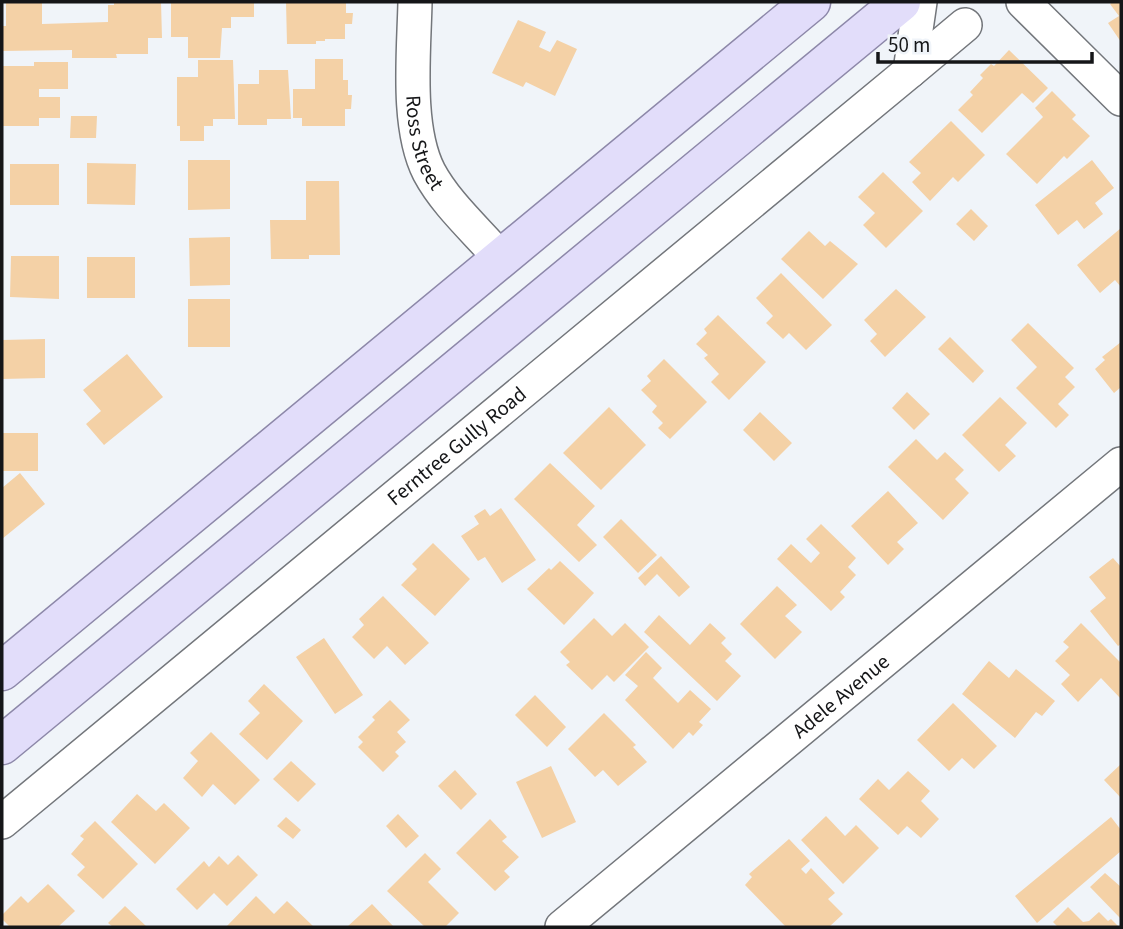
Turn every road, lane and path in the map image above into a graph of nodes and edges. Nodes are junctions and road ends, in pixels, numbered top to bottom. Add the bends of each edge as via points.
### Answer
1 (415, 2) edge
2 (811, 2) edge
3 (901, 2) edge
4 (920, 2) edge
5 (1033, 6) edge
6 (965, 25) dead end
7 (910, 71) junction
8 (1121, 99) edge
9 (501, 259) junction
10 (1121, 464) edge
11 (2, 671) edge
12 (2, 745) edge
13 (2, 822) edge
14 (562, 927) edge

1 - 9 street, Ross Street via 415,123 422,156 448,199
2 - 9 main road
3 - 12 main road
4 - 7 street
5 - 8 street
6 - 7 street, Ferntree Gully Road
7 - 13 street, Ferntree Gully Road
9 - 11 main road
10 - 14 street, Adele Avenue

